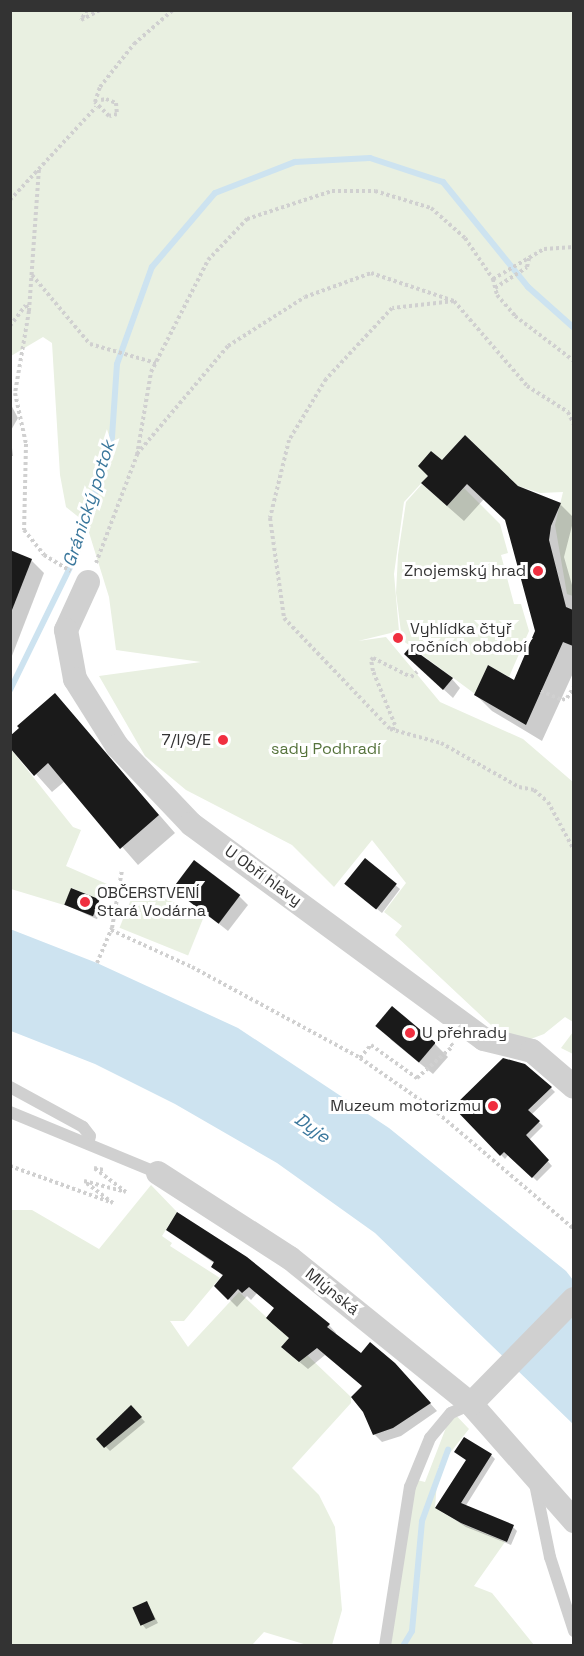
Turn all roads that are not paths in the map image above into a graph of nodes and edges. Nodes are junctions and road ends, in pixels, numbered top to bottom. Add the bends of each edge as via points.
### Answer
1 (85, 579) road end
2 (10, 1087) edge
3 (573, 1087) edge
4 (10, 1112) edge
5 (88, 1144) junction
6 (159, 1173) joint
7 (573, 1299) edge
8 (471, 1404) junction
9 (533, 1474) junction
10 (573, 1521) edge
11 (573, 1631) edge
12 (385, 1646) edge

1 - 3 street, U Obří hlavy via 66,630 75,679 117,746 191,824 484,1039 532,1051
2 - 5 lane via 83,1127 90,1136
4 - 5 lane
5 - 6 lane
6 - 8 street, Mlýnská via 290,1258
7 - 8 street
8 - 9 street, Mlýnská
8 - 12 lane via 451,1413 430,1438 410,1487
9 - 10 street, Mlýnská
9 - 11 lane via 550,1557

